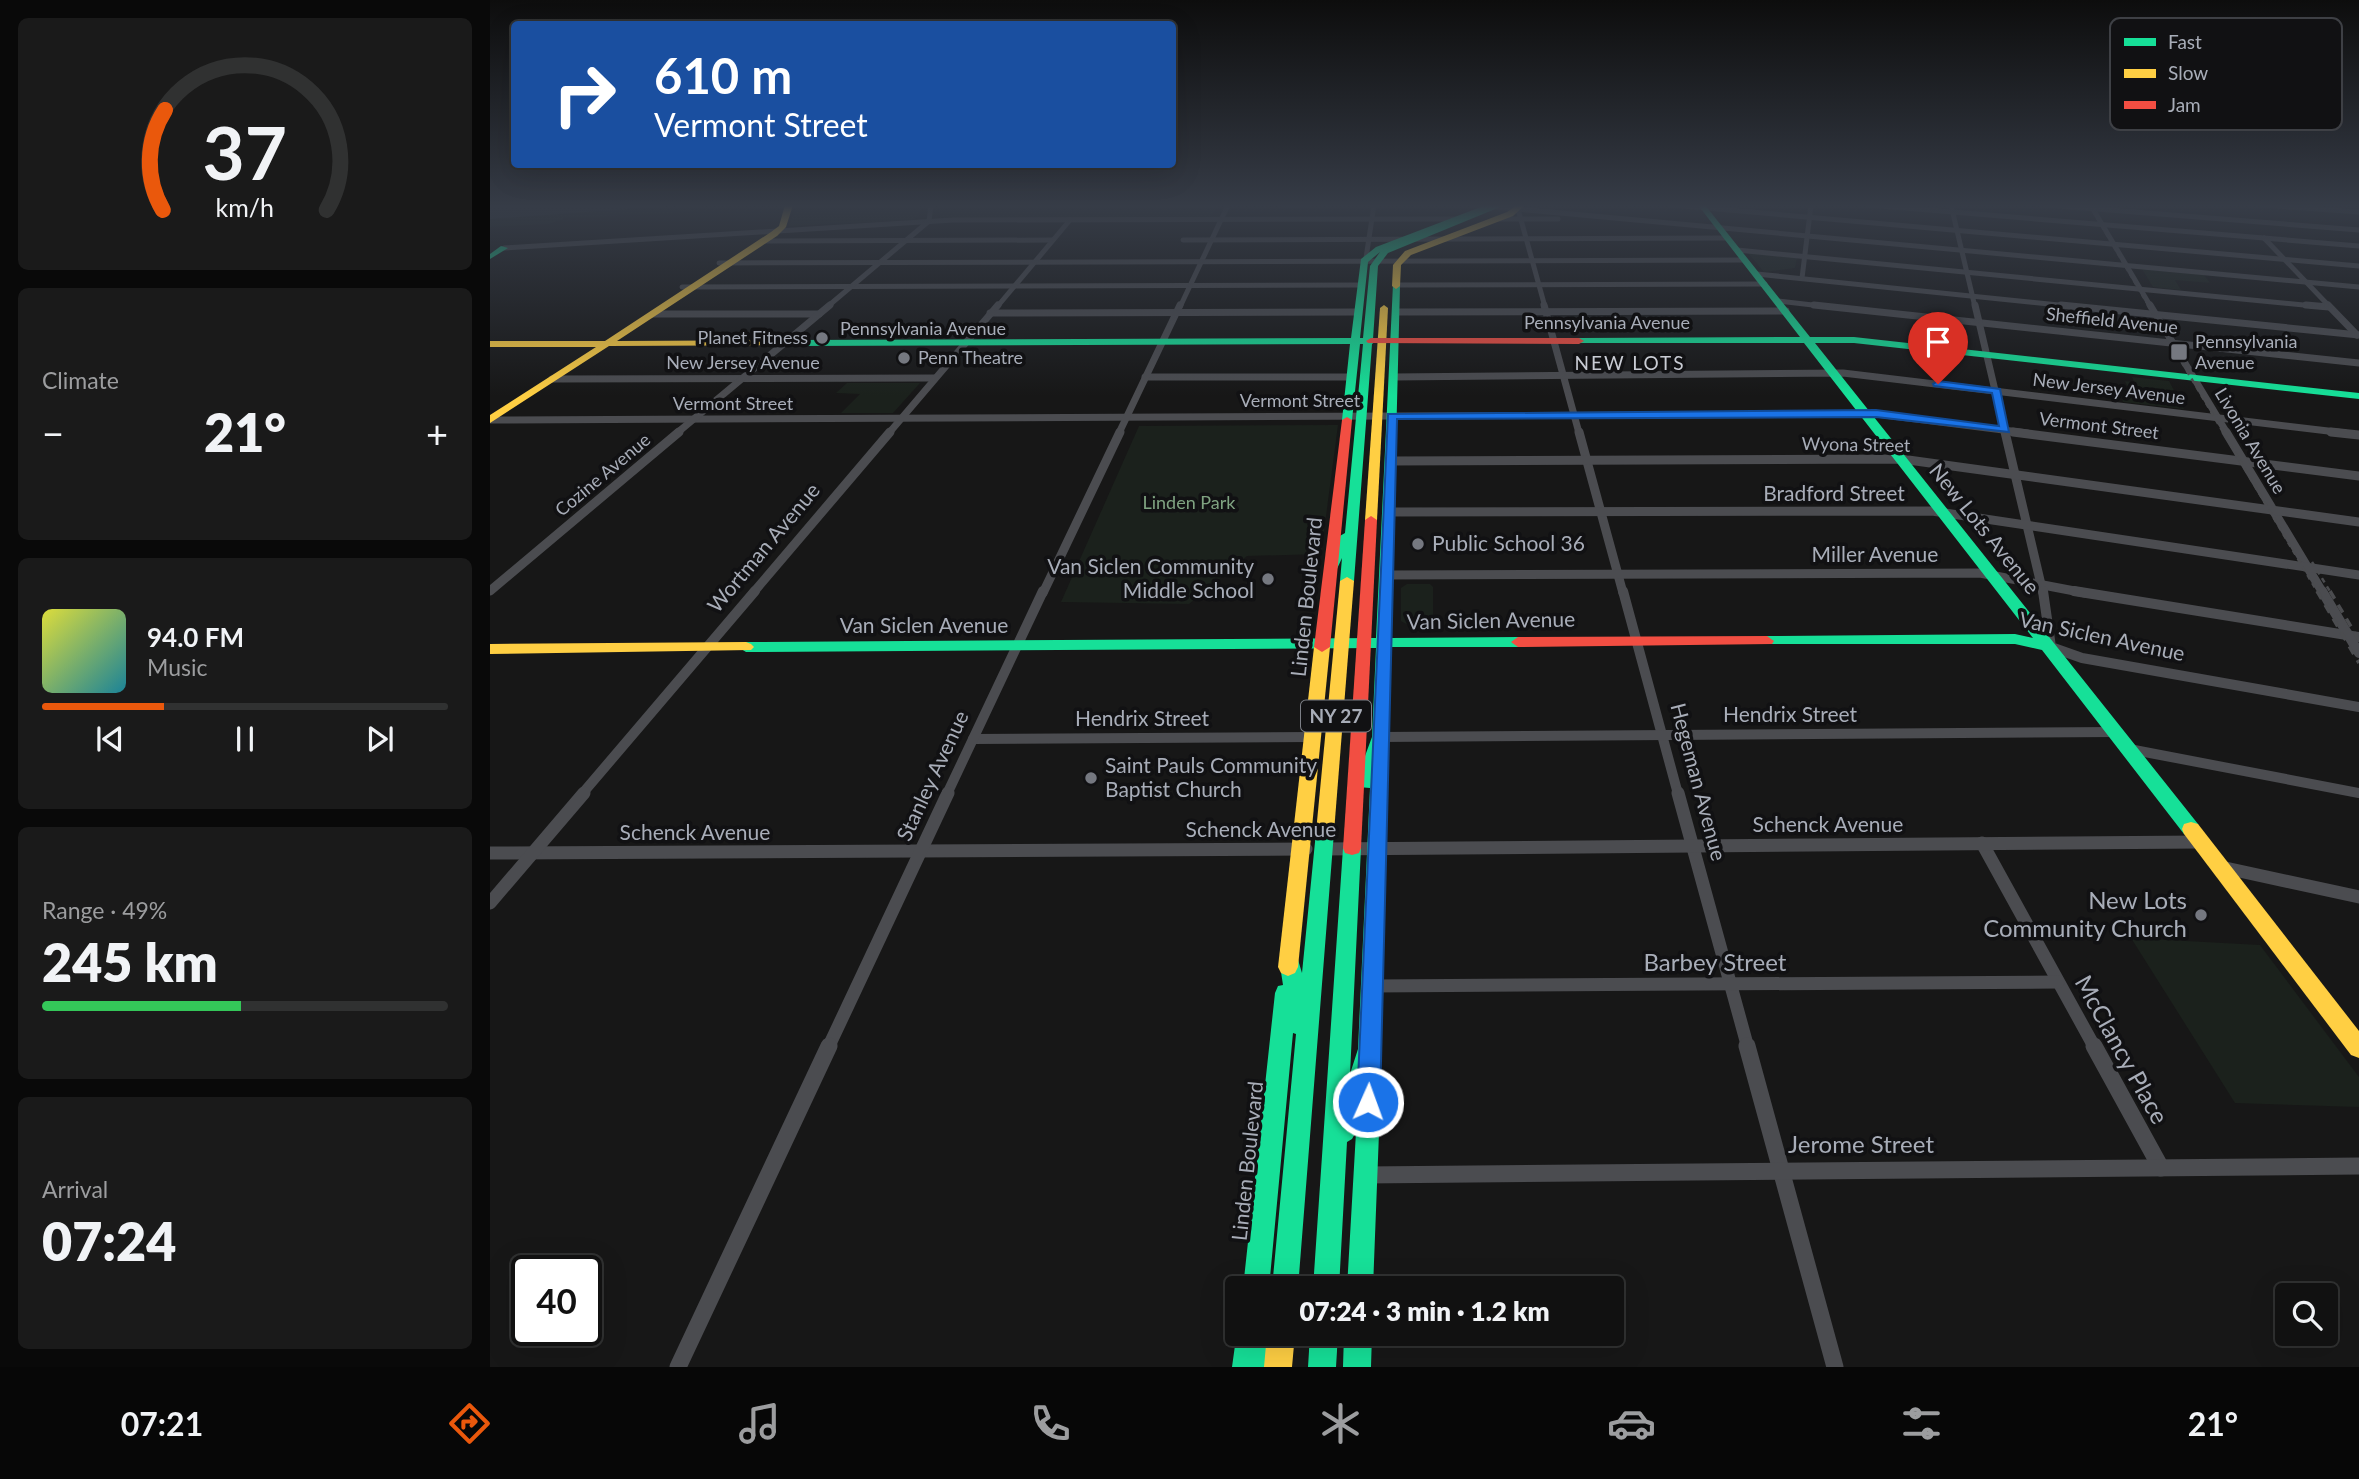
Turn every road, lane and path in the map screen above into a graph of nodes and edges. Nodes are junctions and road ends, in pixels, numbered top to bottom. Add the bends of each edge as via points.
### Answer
1 (716, 269) edge
2 (873, 269) edge
3 (1028, 269) edge
4 (1198, 269) edge
5 (1378, 269) edge
6 (1378, 269) edge
7 (1536, 269) edge
8 (1753, 269) edge
9 (1803, 269) edge
10 (1934, 269) edge
11 (1966, 269) edge
12 (2129, 269) edge
13 (2167, 269) edge
14 (2293, 269) edge
15 (1967, 272) junction
16 (1802, 278) junction
17 (1761, 279) junction
18 (2306, 282) junction
19 (1540, 285) junction
20 (1013, 286) junction
21 (1189, 286) junction
22 (2359, 286) edge
23 (688, 287) junction
24 (852, 287) junction
25 (1379, 287) junction
26 (2140, 289) junction
27 (1973, 296) junction
28 (1782, 306) junction
29 (2329, 307) junction
30 (1359, 309) junction
31 (1396, 309) junction
32 (1548, 312) junction
33 (990, 313) junction
34 (1176, 313) junction
35 (653, 314) junction
36 (820, 314) junction
37 (2156, 314) junction
38 (1979, 322) junction
39 (2358, 336) edge
40 (1808, 340) junction
41 (1556, 342) junction
42 (1375, 343) junction
43 (2172, 343) junction
44 (490, 344) edge
45 (1161, 345) junction
46 (595, 346) junction
47 (781, 346) junction
48 (962, 346) junction
49 (490, 351) edge
50 (1986, 354) junction
51 (2359, 363) edge
52 (1835, 374) junction
53 (1565, 376) junction
54 (1145, 377) junction
55 (1352, 377) junction
56 (935, 378) junction
57 (1393, 378) junction
58 (2194, 378) junction
59 (552, 379) junction
60 (742, 379) junction
61 (1996, 391) junction
62 (2359, 396) edge
63 (1379, 399) junction
64 (490, 411) edge
65 (1866, 414) junction
66 (1576, 415) junction
67 (1369, 416) junction
68 (1126, 418) junction
69 (2218, 418) junction
70 (901, 419) junction
71 (490, 420) edge
72 (693, 420) junction
73 (2005, 430) junction
74 (2359, 435) edge
75 (1344, 448) junction
76 (1901, 459) junction
77 (1588, 460) junction
78 (2243, 460) junction
79 (1390, 461) junction
80 (2015, 474) junction
81 (2359, 476) edge
82 (1356, 478) junction
83 (1373, 492) junction
84 (2273, 510) junction
85 (1388, 512) junction
86 (1602, 512) junction
87 (1944, 513) junction
88 (2359, 522) edge
89 (1352, 523) junction
90 (2028, 526) junction
91 (1371, 527) junction
92 (2307, 567) junction
93 (1331, 568) junction
94 (1386, 570) junction
95 (1619, 573) junction
96 (2359, 575) edge
97 (1994, 577) junction
98 (2042, 586) junction
99 (490, 591) edge
100 (2354, 636) edge
101 (1637, 640) junction
102 (1323, 643) junction
103 (1342, 643) junction
104 (1365, 643) junction
105 (1383, 643) junction
106 (1017, 646) junction
107 (2051, 647) junction
108 (707, 648) junction
109 (490, 649) edge
110 (2359, 653) edge
111 (2359, 707) edge
112 (2116, 732) junction
113 (1663, 735) junction
114 (1312, 737) junction
115 (1380, 737) junction
116 (973, 738) junction
117 (2129, 749) junction
118 (2359, 793) edge
119 (1355, 808) junction
120 (2201, 842) junction
121 (1982, 843) junction
122 (1693, 845) junction
123 (1377, 848) junction
124 (1300, 849) junction
125 (1324, 849) junction
126 (1352, 849) junction
127 (921, 852) junction
128 (490, 853) edge
129 (533, 853) junction
130 (2221, 867) junction
131 (2359, 897) edge
132 (490, 903) edge
133 (1289, 959) junction
134 (2058, 982) junction
135 (1731, 985) junction
136 (1372, 986) junction
137 (2338, 1020) junction
138 (2359, 1025) edge
139 (2359, 1048) edge
140 (1369, 1050) junction
141 (1306, 1055) junction
142 (1334, 1163) junction
143 (2359, 1166) edge
144 (2161, 1168) junction
145 (1782, 1170) junction
146 (1364, 1175) junction
147 (1256, 1276) edge
148 (1286, 1276) edge
149 (1327, 1276) edge
150 (1360, 1276) edge
151 (1249, 1346) edge
152 (1266, 1346) edge
153 (1280, 1346) edge
154 (1323, 1346) edge
155 (1358, 1346) edge
156 (678, 1367) edge
157 (1246, 1367) edge
158 (1260, 1367) edge
159 (1278, 1367) edge
160 (1322, 1367) edge
161 (1357, 1367) edge
162 (1835, 1367) edge

1 - 23 main road
2 - 24 street, Cozine Avenue
3 - 20 street, Wortman Avenue
4 - 21 street, Stanley Avenue
5 - 25 main road, Linden Boulevard / NY 27
6 - 25 main road, Linden Boulevard
7 - 19 street, Hegeman Avenue
8 - 17 main road, New Lots Avenue
9 - 16 street
10 - 15 street
11 - 15 street
12 - 26 street, Livonia Avenue
13 - 18 street
14 - 18 street
15 - 26 street
15 - 27 street
16 - 17 street
16 - 27 street
17 - 19 street
17 - 28 main road, New Lots Avenue
18 - 22 street
18 - 29 street
19 - 25 street
19 - 32 street, Hegeman Avenue
20 - 21 street
20 - 24 street
20 - 33 street, Wortman Avenue
21 - 25 street
21 - 34 street, Stanley Avenue
23 - 24 street
23 - 35 main road
23 - 46 main road
24 - 36 street, Cozine Avenue
25 - 30 main road
25 - 31 main road
25 - 42 main road, Linden Boulevard / NY 27
26 - 29 street
26 - 37 street, Livonia Avenue
27 - 37 street
27 - 38 street
28 - 32 street, Sheffield Avenue
28 - 38 street, Sheffield Avenue
28 - 40 main road, New Lots Avenue
29 - 39 street
30 - 34 street
30 - 42 main road, Linden Boulevard
31 - 32 street, Sheffield Avenue
31 - 42 main road, Linden Boulevard
32 - 41 street, Hegeman Avenue
33 - 34 street
33 - 48 street, Wortman Avenue
34 - 45 street, Stanley Avenue
35 - 36 street
35 - 46 main road
36 - 47 street, Cozine Avenue
37 - 39 street
37 - 43 street, Livonia Avenue
38 - 43 street, Sheffield Avenue
38 - 50 street
40 - 41 main road, Pennsylvania Avenue
40 - 50 main road, Pennsylvania Avenue via 1871,341
40 - 52 main road, New Lots Avenue
41 - 42 main road, Pennsylvania Avenue
41 - 53 street, Hegeman Avenue
42 - 45 main road, Pennsylvania Avenue
42 - 55 main road, Linden Boulevard
42 - 57 main road, Linden Boulevard
42 - 63 main road, Linden Boulevard / NY 27
42 - 67 main road, Linden Boulevard / NY 27
43 - 51 street, Sheffield Avenue
43 - 58 street, Livonia Avenue
44 - 46 main road, Pennsylvania Avenue
45 - 48 main road, Pennsylvania Avenue
45 - 54 street, Stanley Avenue
46 - 47 main road, Pennsylvania Avenue
46 - 49 main road, Pennsylvania Avenue
46 - 59 main road
46 - 64 main road
47 - 48 main road, Pennsylvania Avenue
47 - 60 street, Cozine Avenue
48 - 56 street, Wortman Avenue
50 - 58 main road, Pennsylvania Avenue
50 - 61 street
52 - 53 street, New Jersey Avenue
52 - 61 street, New Jersey Avenue
52 - 65 main road, New Lots Avenue
53 - 57 street, New Jersey Avenue
53 - 66 street, Hegeman Avenue
54 - 55 street
54 - 68 street, Stanley Avenue
55 - 67 main road, Linden Boulevard
56 - 60 street, New Jersey Avenue
56 - 70 street, Wortman Avenue
57 - 63 main road
57 - 67 main road, Linden Boulevard
58 - 62 main road, Pennsylvania Avenue
58 - 69 street, Livonia Avenue
59 - 60 street, New Jersey Avenue
59 - 71 main road
60 - 72 street, Cozine Avenue
61 - 69 street, New Jersey Avenue
61 - 73 street
63 - 67 main road, Linden Boulevard / NY 27
65 - 66 street, Vermont Street
65 - 73 street, Vermont Street
65 - 76 main road, New Lots Avenue
66 - 67 street, Vermont Street
66 - 77 street, Hegeman Avenue
67 - 68 street, Vermont Street
67 - 75 main road, Linden Boulevard
67 - 79 main road, Linden Boulevard
67 - 82 main road, Linden Boulevard / NY 27
67 - 83 main road, Linden Boulevard / NY 27
68 - 70 street, Vermont Street
68 - 106 street, Stanley Avenue
69 - 74 street, New Jersey Avenue
69 - 78 street, Livonia Avenue
70 - 72 street, Vermont Street
70 - 108 street, Wortman Avenue
71 - 72 street, Vermont Street
72 - 99 street, Cozine Avenue
73 - 78 street, Vermont Street
73 - 80 street
75 - 82 main road
75 - 93 main road, Linden Boulevard
76 - 77 street, Wyona Street
76 - 80 street, Wyona Street
76 - 87 main road, New Lots Avenue
77 - 79 street, Wyona Street
77 - 86 street, Hegeman Avenue
78 - 81 street, Vermont Street
78 - 84 street, Livonia Avenue
79 - 83 main road
79 - 85 main road, Linden Boulevard
80 - 84 street, Wyona Street
80 - 90 street
82 - 89 main road, Linden Boulevard / NY 27
83 - 91 main road, Linden Boulevard / NY 27
84 - 88 street, Wyona Street
84 - 92 street, Livonia Avenue
85 - 86 street, Bradford Street
85 - 94 main road, Linden Boulevard
86 - 87 street, Bradford Street
86 - 95 street, Hegeman Avenue
87 - 90 street, Bradford Street
87 - 97 main road, New Lots Avenue
89 - 93 main road
89 - 103 main road, Linden Boulevard / NY 27
90 - 92 street, Bradford Street
90 - 98 street
91 - 94 main road
91 - 104 main road, Linden Boulevard / NY 27
92 - 96 street, Bradford Street
92 - 100 street, Livonia Avenue
93 - 102 main road, Linden Boulevard
94 - 95 street, Miller Avenue
94 - 105 main road, Linden Boulevard
95 - 97 street, Miller Avenue via 1980,573
95 - 101 street, Hegeman Avenue
97 - 98 street, Miller Avenue
97 - 107 main road, New Lots Avenue
98 - 100 street, Miller Avenue
98 - 107 street
100 - 110 street, Livonia Avenue
101 - 105 main road, Van Siclen Avenue
101 - 107 main road, Van Siclen Avenue via 2015,639
101 - 113 street, Hegeman Avenue
102 - 103 main road, Van Siclen Avenue
102 - 106 main road, Van Siclen Avenue
102 - 114 main road, Linden Boulevard
103 - 104 main road, Van Siclen Avenue
103 - 125 main road, Linden Boulevard / NY 27
104 - 105 main road, Van Siclen Avenue
104 - 119 main road, Linden Boulevard / NY 27
105 - 115 main road, Linden Boulevard
106 - 108 main road, Van Siclen Avenue
106 - 116 street, Stanley Avenue
107 - 111 street, Van Siclen Avenue via 2082,658
107 - 112 main road, New Lots Avenue
108 - 109 main road, Van Siclen Avenue
108 - 129 street, Wortman Avenue
112 - 113 street, Hendrix Street
112 - 117 main road, New Lots Avenue
113 - 115 street, Hendrix Street
113 - 122 street, Hegeman Avenue
114 - 116 street, Hendrix Street
114 - 124 main road, Linden Boulevard
115 - 119 main road
115 - 123 main road, Linden Boulevard
116 - 127 street, Stanley Avenue
117 - 118 street
117 - 120 main road, New Lots Avenue
119 - 126 main road, Linden Boulevard / NY 27
120 - 121 street, Schenck Avenue
120 - 130 main road, New Lots Avenue
121 - 122 street, Schenck Avenue
121 - 134 street, McClancy Place
122 - 123 street, Schenck Avenue
122 - 135 street, Hegeman Avenue
123 - 126 street, Schenck Avenue
123 - 136 main road, Linden Boulevard
124 - 125 street, Schenck Avenue
124 - 127 street, Schenck Avenue
124 - 133 main road, Linden Boulevard
125 - 126 street, Schenck Avenue
125 - 141 main road, Linden Boulevard / NY 27
126 - 142 main road, Linden Boulevard / NY 27
127 - 129 street, Schenck Avenue
127 - 156 street, Stanley Avenue
128 - 129 street, Schenck Avenue
129 - 132 street, Wortman Avenue
130 - 131 street
130 - 137 main road, New Lots Avenue
133 - 141 main road
133 - 147 main road, Linden Boulevard
134 - 135 street, Barbey Street
134 - 144 street, McClancy Place
135 - 136 street, Barbey Street
135 - 145 street, Hegeman Avenue
136 - 140 main road, Linden Boulevard
137 - 138 street
137 - 139 main road, New Lots Avenue
140 - 142 main road
140 - 146 main road, Linden Boulevard
141 - 148 main road, Linden Boulevard / NY 27
142 - 149 main road, Linden Boulevard / NY 27
143 - 144 street, Jerome Street
144 - 145 street, Jerome Street
145 - 146 street, Jerome Street
145 - 162 street, Hegeman Avenue
146 - 150 main road, Linden Boulevard
151 - 157 main road
152 - 158 main road
153 - 159 main road
154 - 160 main road
155 - 161 main road

